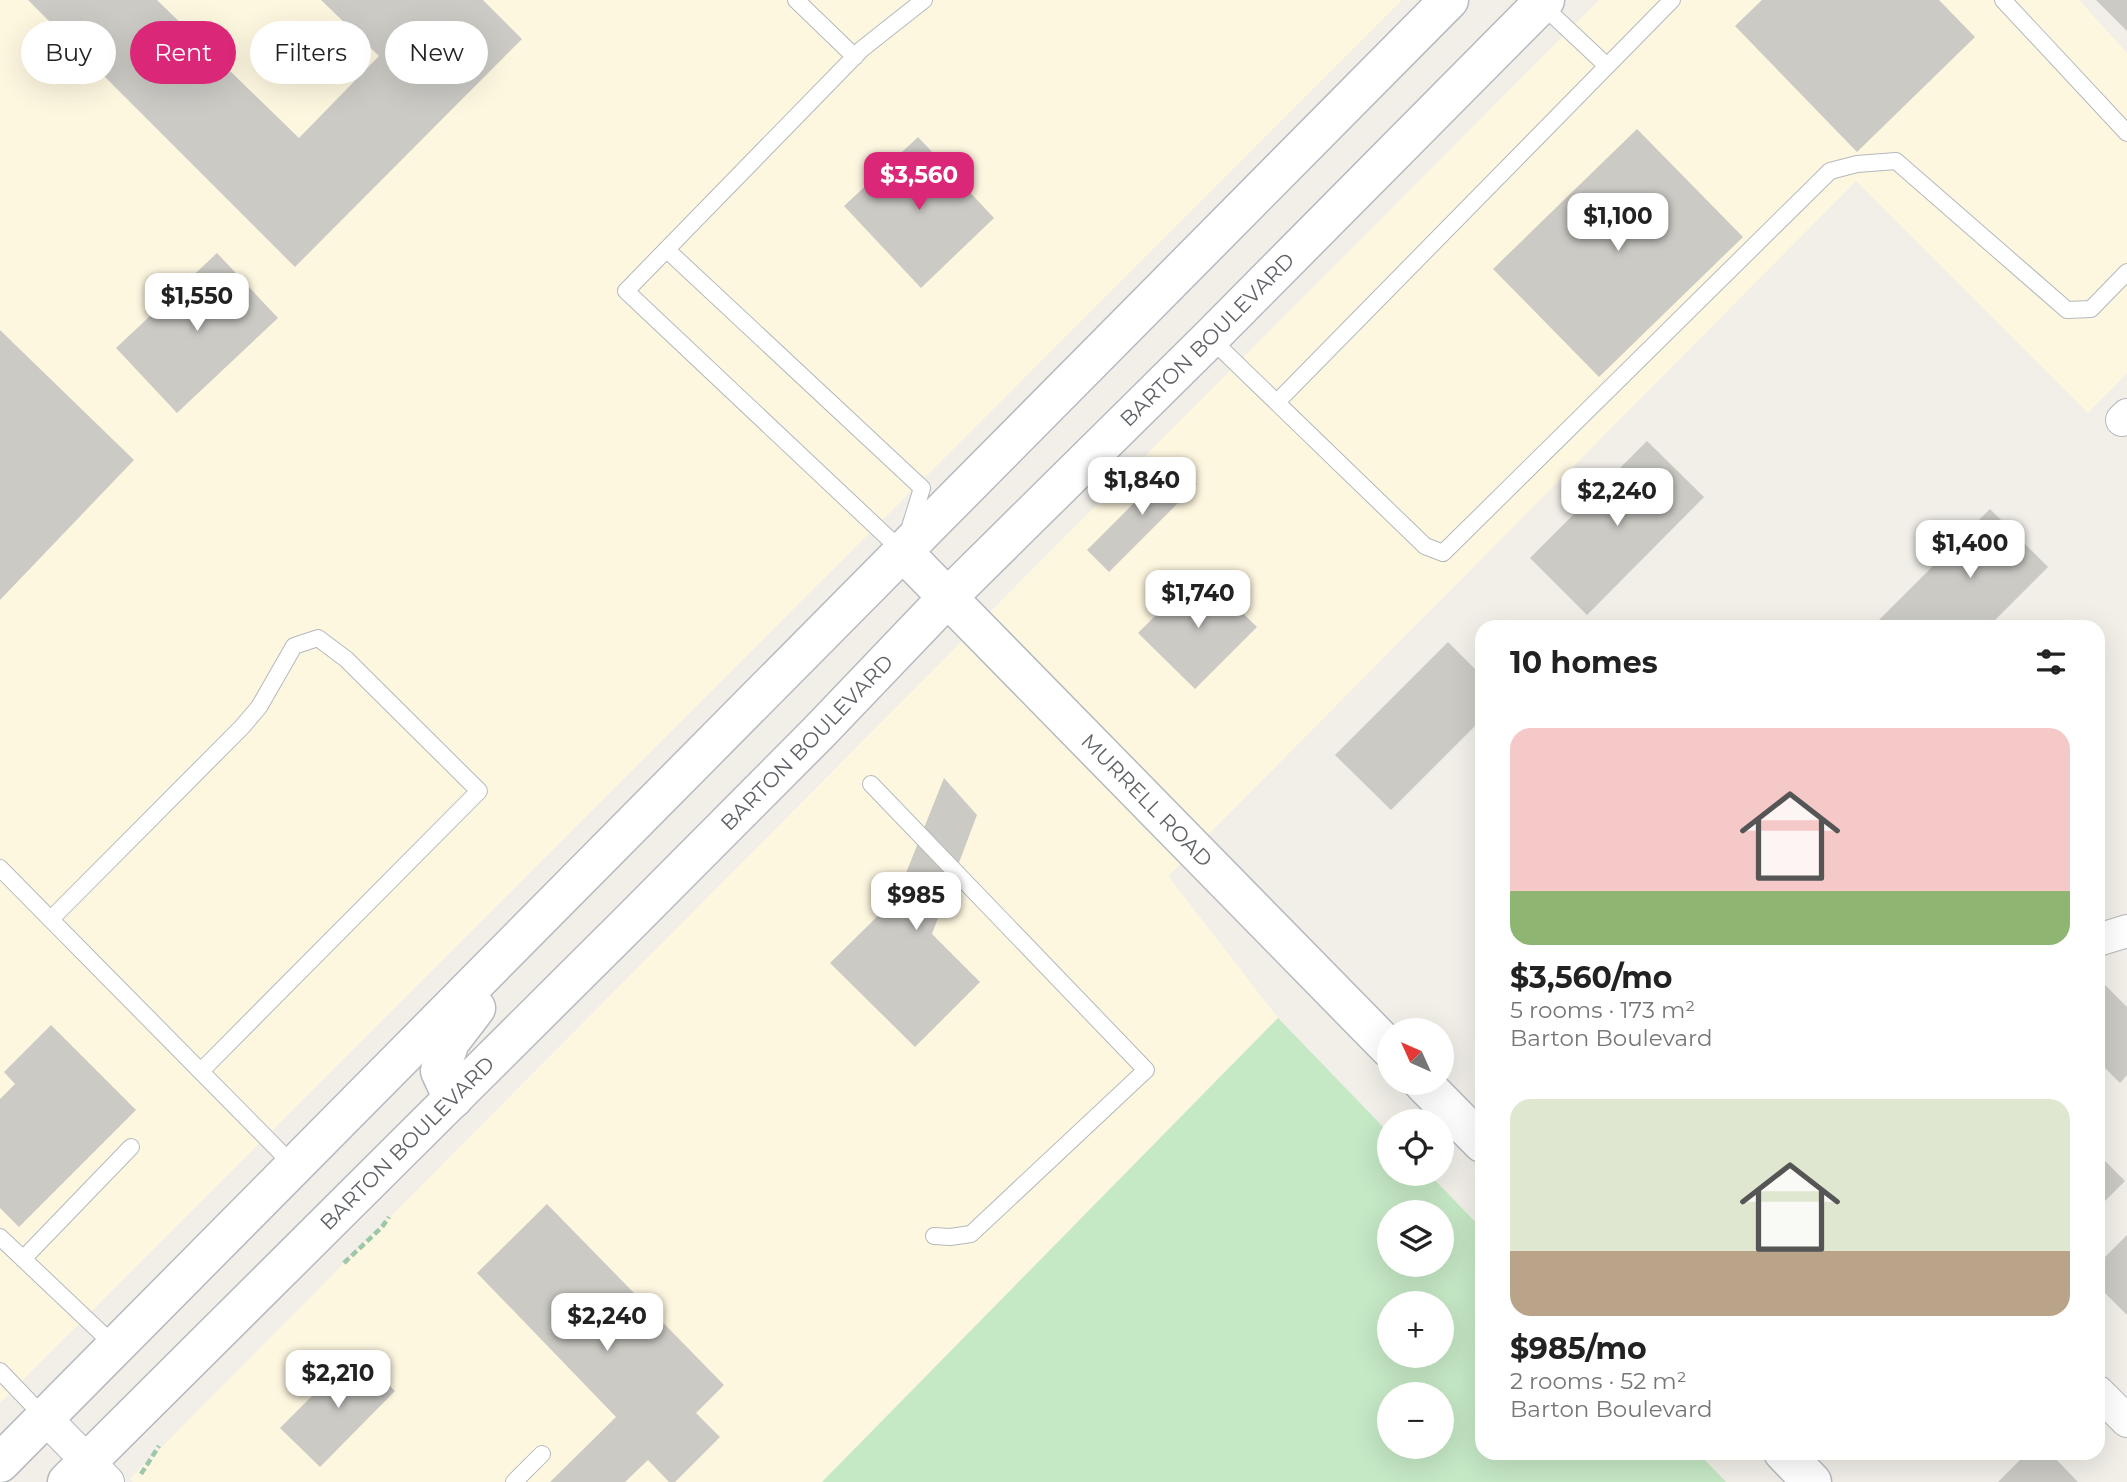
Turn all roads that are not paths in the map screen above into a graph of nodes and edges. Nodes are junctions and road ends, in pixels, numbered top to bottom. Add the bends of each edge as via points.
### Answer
1 (796, 0) edge
2 (924, 0) edge
3 (1449, 0) edge
4 (1672, 0) edge
5 (2003, 0) edge
6 (1541, 1) edge
7 (855, 57) junction
8 (1607, 66) junction
9 (2127, 133) edge
10 (667, 250) junction
11 (2127, 272) edge
12 (1210, 338) junction
13 (1276, 402) junction
14 (903, 552) junction
15 (948, 597) junction
16 (871, 784) dead end
17 (0, 868) edge
18 (559, 901) junction
19 (51, 919) junction
20 (2127, 931) edge
21 (2105, 938) edge
22 (1377, 1036) edge
23 (201, 1071) junction
24 (1436, 1096) edge
25 (453, 1099) junction
26 (1475, 1136) edge
27 (131, 1147) dead end
28 (295, 1167) junction
29 (934, 1236) dead end
30 (0, 1237) edge
31 (23, 1258) junction
32 (116, 1347) junction
33 (0, 1371) edge
34 (2105, 1399) edge
35 (45, 1418) junction
36 (2127, 1421) edge
37 (542, 1454) dead end
38 (1791, 1460) edge
39 (0, 1463) edge
40 (87, 1475) edge
41 (514, 1482) edge
42 (1812, 1482) edge

1 - 7 lane
2 - 7 lane
3 - 14 main road
4 - 8 lane
5 - 9 lane
6 - 8 lane
6 - 12 main road, BARTON BOULEVARD
7 - 10 lane
8 - 13 lane
10 - 14 lane via 922,488
10 - 14 lane via 626,292
11 - 13 lane via 2091,309 2067,310 1896,161 1830,171 1443,553 1426,546
12 - 13 lane
12 - 15 main road, BARTON BOULEVARD
14 - 15 main road, MURRELL ROAD
14 - 18 main road
15 - 22 main road, MURRELL ROAD
15 - 25 main road, BARTON BOULEVARD via 820,732
16 - 29 lane via 1146,1070 971,1234
17 - 19 lane
18 - 25 main road via 450,1042 440,1071
18 - 28 main road
19 - 23 lane
19 - 23 lane via 242,727 259,707 294,646 318,638 346,659 479,791
20 - 21 street
23 - 28 lane
24 - 26 main road
25 - 40 main road, BARTON BOULEVARD
27 - 31 lane
28 - 32 main road
30 - 31 lane
31 - 32 lane
32 - 35 main road
33 - 35 lane
34 - 36 street
35 - 39 main road
35 - 40 street
37 - 41 lane
38 - 42 main road

